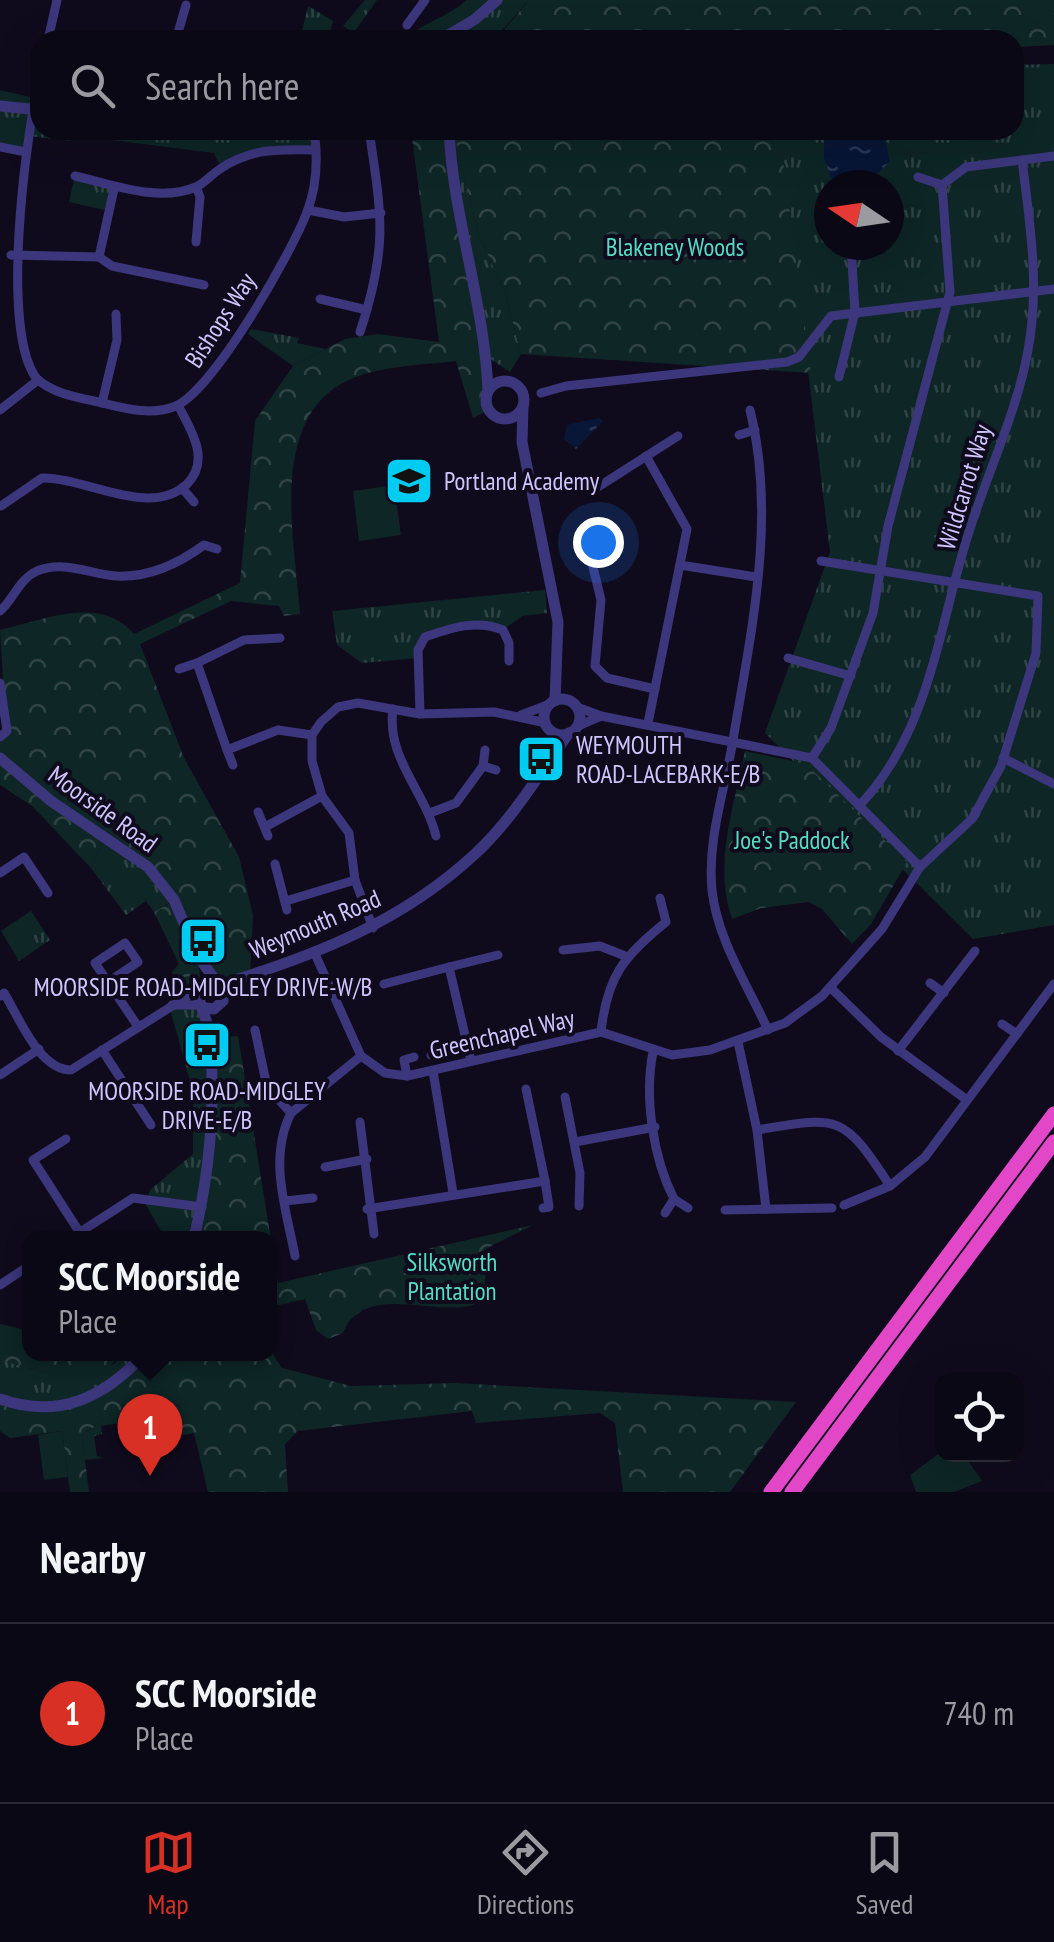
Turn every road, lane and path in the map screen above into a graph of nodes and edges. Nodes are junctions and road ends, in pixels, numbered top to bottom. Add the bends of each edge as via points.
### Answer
1 (57, 0) edge
2 (425, 0) edge
3 (498, 0) edge
4 (186, 4) dead end
5 (474, 20) junction
6 (406, 24) dead end
7 (50, 30) edge
8 (179, 30) edge
9 (457, 30) edge
10 (470, 30) edge
11 (0, 106) edge
12 (30, 109) edge
13 (30, 137) edge
14 (315, 140) edge
15 (371, 140) edge
16 (450, 140) edge
17 (0, 147) edge
18 (316, 150) junction
19 (26, 152) junction
20 (1054, 156) edge
21 (1022, 160) junction
22 (75, 176) dead end
23 (918, 177) dead end
24 (942, 185) junction
25 (196, 187) junction
26 (114, 189) junction
27 (308, 210) junction
28 (382, 213) junction
29 (184, 224) dead end
30 (197, 226) junction
31 (196, 242) dead end
32 (11, 254) junction
33 (99, 257) junction
34 (852, 260) edge
35 (204, 285) dead end
36 (1054, 289) edge
37 (1034, 292) junction
38 (320, 299) dead end
39 (945, 303) junction
40 (367, 310) junction
41 (855, 312) junction
42 (116, 314) dead end
43 (360, 332) dead end
44 (117, 340) junction
45 (131, 343) dead end
46 (486, 356) junction
47 (839, 377) dead end
48 (38, 380) junction
49 (508, 381) junction
50 (488, 392) junction
51 (541, 393) dead end
52 (102, 403) junction
53 (178, 405) junction
54 (523, 406) junction
55 (0, 410) edge
56 (750, 410) dead end
57 (501, 418) junction
58 (755, 430) junction
59 (740, 434) dead end
60 (678, 436) dead end
61 (522, 442) junction
62 (646, 456) junction
63 (598, 487) dead end
64 (182, 488) junction
65 (4, 489) dead end
66 (12, 499) junction
67 (194, 502) dead end
68 (1, 506) edge
69 (584, 530) dead end
70 (204, 532) dead end
71 (204, 545) junction
72 (217, 548) dead end
73 (821, 561) dead end
74 (680, 565) junction
75 (882, 572) junction
76 (756, 577) junction
77 (956, 585) junction
78 (601, 600) junction
79 (614, 602) dead end
80 (0, 611) edge
81 (513, 622) dead end
82 (264, 624) dead end
83 (503, 630) junction
84 (263, 638) junction
85 (280, 638) dead end
86 (788, 658) dead end
87 (509, 661) dead end
88 (196, 662) junction
89 (179, 669) dead end
90 (557, 670) junction
91 (851, 676) junction
92 (0, 684) edge
93 (655, 689) junction
94 (553, 702) junction
95 (574, 704) junction
96 (393, 709) junction
97 (420, 714) junction
98 (519, 716) junction
99 (601, 716) junction
100 (648, 723) junction
101 (548, 726) junction
102 (574, 730) junction
103 (312, 735) junction
104 (0, 738) edge
105 (733, 740) junction
106 (227, 750) junction
107 (486, 750) dead end
108 (812, 758) junction
109 (1003, 758) junction
110 (549, 761) junction
111 (2, 764) edge
112 (233, 766) dead end
113 (484, 766) junction
114 (496, 770) dead end
115 (1054, 784) edge
116 (322, 796) junction
117 (860, 806) junction
118 (258, 812) dead end
119 (430, 812) junction
120 (436, 836) dead end
121 (275, 864) dead end
122 (920, 867) junction
123 (0, 872) edge
124 (355, 880) junction
125 (48, 893) dead end
126 (660, 898) dead end
127 (666, 922) junction
128 (372, 928) junction
129 (583, 931) dead end
130 (675, 933) dead end
131 (584, 946) junction
132 (562, 950) dead end
133 (975, 951) dead end
134 (315, 954) junction
135 (498, 955) dead end
136 (198, 956) junction
137 (624, 956) junction
138 (449, 967) junction
139 (250, 976) junction
140 (108, 982) junction
141 (930, 983) dead end
142 (218, 984) junction
143 (384, 984) dead end
144 (1054, 984) edge
145 (200, 988) junction
146 (831, 988) junction
147 (944, 993) junction
148 (0, 996) edge
149 (222, 1004) junction
150 (170, 1005) junction
151 (204, 1007) junction
152 (1002, 1024) dead end
153 (137, 1026) junction
154 (255, 1030) dead end
155 (768, 1030) junction
156 (600, 1032) junction
157 (513, 1033) dead end
158 (1017, 1034) junction
159 (210, 1038) junction
160 (738, 1042) junction
161 (468, 1045) junction
162 (39, 1049) junction
163 (102, 1050) junction
164 (898, 1050) junction
165 (653, 1052) junction
166 (431, 1055) dead end
167 (361, 1056) junction
168 (414, 1057) dead end
169 (471, 1061) junction
170 (433, 1071) junction
171 (0, 1075) edge
172 (407, 1076) junction
173 (526, 1088) dead end
174 (565, 1096) dead end
175 (968, 1100) junction
176 (290, 1113) junction
177 (1054, 1114) edge
178 (360, 1122) dead end
179 (151, 1126) dead end
180 (654, 1127) junction
181 (757, 1130) junction
182 (66, 1139) dead end
183 (575, 1142) junction
184 (1054, 1142) edge
185 (26, 1149) dead end
186 (367, 1159) junction
187 (34, 1160) junction
188 (326, 1166) dead end
189 (545, 1181) junction
190 (890, 1186) junction
191 (453, 1193) junction
192 (312, 1198) dead end
193 (674, 1200) junction
194 (285, 1201) junction
195 (844, 1205) dead end
196 (579, 1206) dead end
197 (202, 1207) junction
198 (544, 1208) dead end
199 (688, 1208) dead end
200 (832, 1208) dead end
201 (368, 1210) junction
202 (725, 1210) dead end
203 (766, 1210) junction
204 (665, 1213) dead end
205 (73, 1231) edge
206 (84, 1231) edge
207 (196, 1231) edge
208 (374, 1234) dead end
209 (295, 1256) dead end
210 (22, 1271) edge
211 (0, 1285) edge
212 (138, 1361) edge
213 (0, 1398) edge
214 (771, 1492) edge
215 (792, 1492) edge

1 - 7 street
2 - 6 street
3 - 5 street
4 - 8 street
5 - 9 street
5 - 10 street
11 - 12 street
13 - 19 street
14 - 18 street, Bishops Way
15 - 28 street
16 - 46 street via 459,230
17 - 19 street
18 - 25 street via 263,149
18 - 27 street, Bishops Way
19 - 32 street
20 - 21 street
21 - 24 street via 966,167
21 - 37 street, Wildcarrot Way
22 - 26 street
23 - 24 street
24 - 39 street via 950,292
25 - 26 street
25 - 30 street
26 - 33 street
27 - 28 street via 344,218
27 - 53 street, Bishops Way via 230,346 196,394
28 - 40 street via 378,278
29 - 30 street
30 - 31 street
32 - 33 street
32 - 48 street via 20,355
33 - 35 street via 112,266 180,274
34 - 41 street
36 - 37 street
37 - 39 street
37 - 77 street, Wildcarrot Way via 1028,352
38 - 40 street
39 - 41 street
39 - 75 street
40 - 43 street
41 - 47 street
41 - 51 street via 831,316 799,357 787,362
42 - 44 street
44 - 45 street
44 - 52 street
46 - 49 street
46 - 50 street
48 - 52 street
48 - 55 street
49 - 50 street
49 - 54 street via 520,389
50 - 57 street via 489,409
52 - 53 street via 144,412
53 - 64 street via 197,440 199,459
54 - 57 street
54 - 61 street
56 - 58 street
57 - 61 street
58 - 59 street
58 - 76 street via 765,516
60 - 62 street
61 - 90 street via 558,622
62 - 63 street
62 - 74 street via 686,522
64 - 66 street via 154,500 42,478
64 - 67 street
65 - 66 street
66 - 68 street
69 - 78 street
70 - 71 street
71 - 72 street
71 - 80 street via 155,573 117,576 69,566 38,571
73 - 75 street
74 - 76 street
74 - 93 street
75 - 77 street
75 - 91 street
76 - 105 street
77 - 109 street, Greenchapel Way via 1038,596 1036,653
77 - 117 street, Wildcarrot Way via 935,666 897,759
78 - 79 street
78 - 93 street via 592,655 596,670
81 - 83 street
82 - 84 street
83 - 87 street
83 - 97 street via 471,625 425,637 418,650
84 - 85 street
84 - 88 street
86 - 91 street
88 - 89 street
88 - 106 street
90 - 94 street
90 - 95 street
91 - 108 street
92 - 104 street via 6,731
93 - 100 street
94 - 95 street
94 - 98 street
94 - 101 street
95 - 99 street
95 - 102 street
96 - 97 street
96 - 103 street via 358,703 338,708
96 - 119 street via 390,728 402,768
97 - 98 street
98 - 101 street
99 - 100 street
99 - 102 street
100 - 105 street
101 - 102 street
101 - 110 street
102 - 110 street, Weymouth Road
103 - 106 street via 278,730
103 - 116 street
105 - 108 street
105 - 155 street via 710,852 712,893
106 - 112 street
107 - 113 street
108 - 117 street
109 - 115 street
109 - 122 street, Greenchapel Way via 972,818
110 - 128 street, Weymouth Road via 477,852
111 - 136 street, Moorside Road via 148,867 174,900
113 - 114 street
113 - 119 street via 456,803
116 - 118 street via 266,832
116 - 124 street via 349,833
117 - 122 street
119 - 120 street
121 - 124 street via 286,906
122 - 146 street, Greenchapel Way via 882,929
123 - 125 street via 24,857
124 - 128 street
126 - 127 street
127 - 130 street
127 - 137 street
128 - 134 street, Weymouth Road
129 - 131 street
131 - 132 street
131 - 137 street
133 - 147 street
134 - 139 street, Weymouth Road
134 - 167 street
135 - 138 street
136 - 142 street, Moorside Road
136 - 145 street, Moorside Road
137 - 156 street
138 - 143 street
138 - 161 street
139 - 142 street
139 - 149 street, Weymouth Road
140 - 140 street via 138,962 125,942 95,963
140 - 153 street
141 - 147 street
142 - 145 street
142 - 149 street, Moorside Road
144 - 158 street
145 - 150 street
145 - 151 street, Moorside Road
146 - 155 street, Greenchapel Way
146 - 164 street
147 - 164 street
148 - 162 street
149 - 151 street
149 - 159 street
150 - 151 street
150 - 153 street
151 - 159 street, Moorside Road
152 - 158 street
153 - 163 street
154 - 176 street via 267,1086
155 - 160 street, Greenchapel Way
156 - 165 street, Greenchapel Way
156 - 169 street, Greenchapel Way
157 - 161 street
158 - 175 street
159 - 197 street via 212,1139
160 - 165 street, Greenchapel Way via 672,1055
160 - 181 street
161 - 166 street
161 - 169 street
162 - 163 street via 61,1070
162 - 171 street
163 - 179 street
164 - 175 street
165 - 180 street via 647,1083
167 - 172 street, Greenchapel Way via 386,1073
167 - 176 street
168 - 172 street via 404,1060
169 - 170 street, Greenchapel Way
170 - 172 street, Greenchapel Way
170 - 191 street
173 - 189 street
174 - 183 street
175 - 190 street via 926,1157
176 - 194 street via 278,1158
177 - 214 highway
178 - 186 street
180 - 183 street
180 - 193 street
181 - 190 street via 817,1120 844,1127
181 - 203 street
182 - 187 street
183 - 196 street
184 - 215 highway
185 - 187 street
186 - 188 street
186 - 201 street
187 - 205 street
189 - 191 street
189 - 198 street
190 - 195 street
191 - 201 street
192 - 194 street
193 - 199 street
193 - 204 street
194 - 209 street
197 - 206 street via 133,1198
197 - 207 street
200 - 203 street
201 - 208 street
202 - 203 street
210 - 211 street
212 - 213 street via 118,1382 72,1403 36,1406

